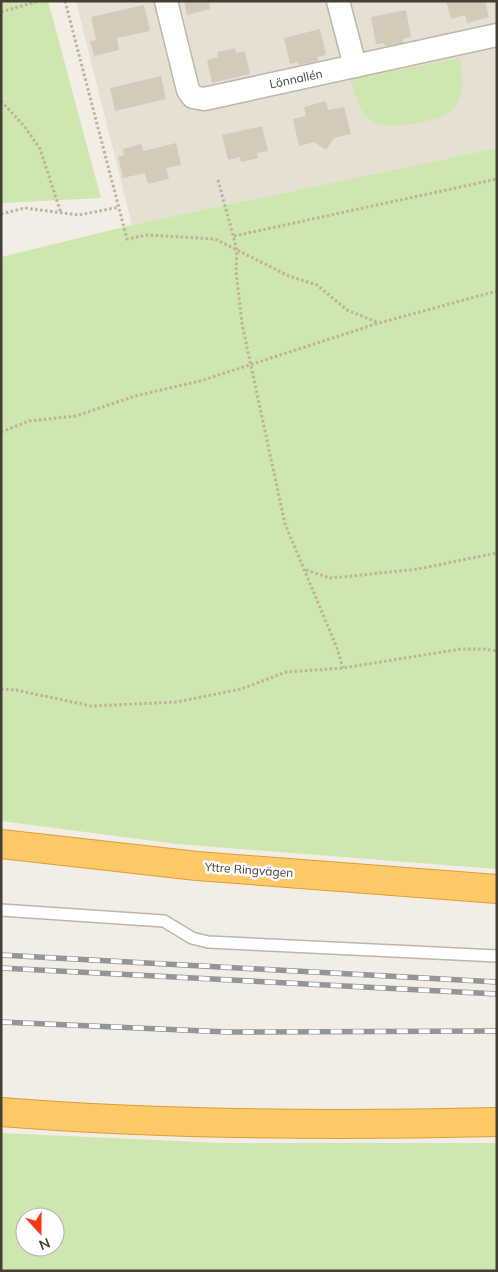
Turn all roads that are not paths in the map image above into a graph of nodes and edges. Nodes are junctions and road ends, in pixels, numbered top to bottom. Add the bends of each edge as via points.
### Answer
1 (166, 1) edge
2 (338, 1) edge
3 (497, 35) edge
4 (355, 66) junction
5 (1, 844) edge
6 (497, 889) edge
7 (1, 910) edge
8 (497, 956) edge
9 (1, 1112) edge
10 (497, 1122) edge

1 - 4 street, Lönnallén via 188,90 193,97 204,99
2 - 4 street
3 - 4 street, Lönnallén
5 - 6 highway, Yttre Ringvägen via 197,866
7 - 8 lane via 164,921 192,938 208,942
9 - 10 highway via 179,1121 366,1125

